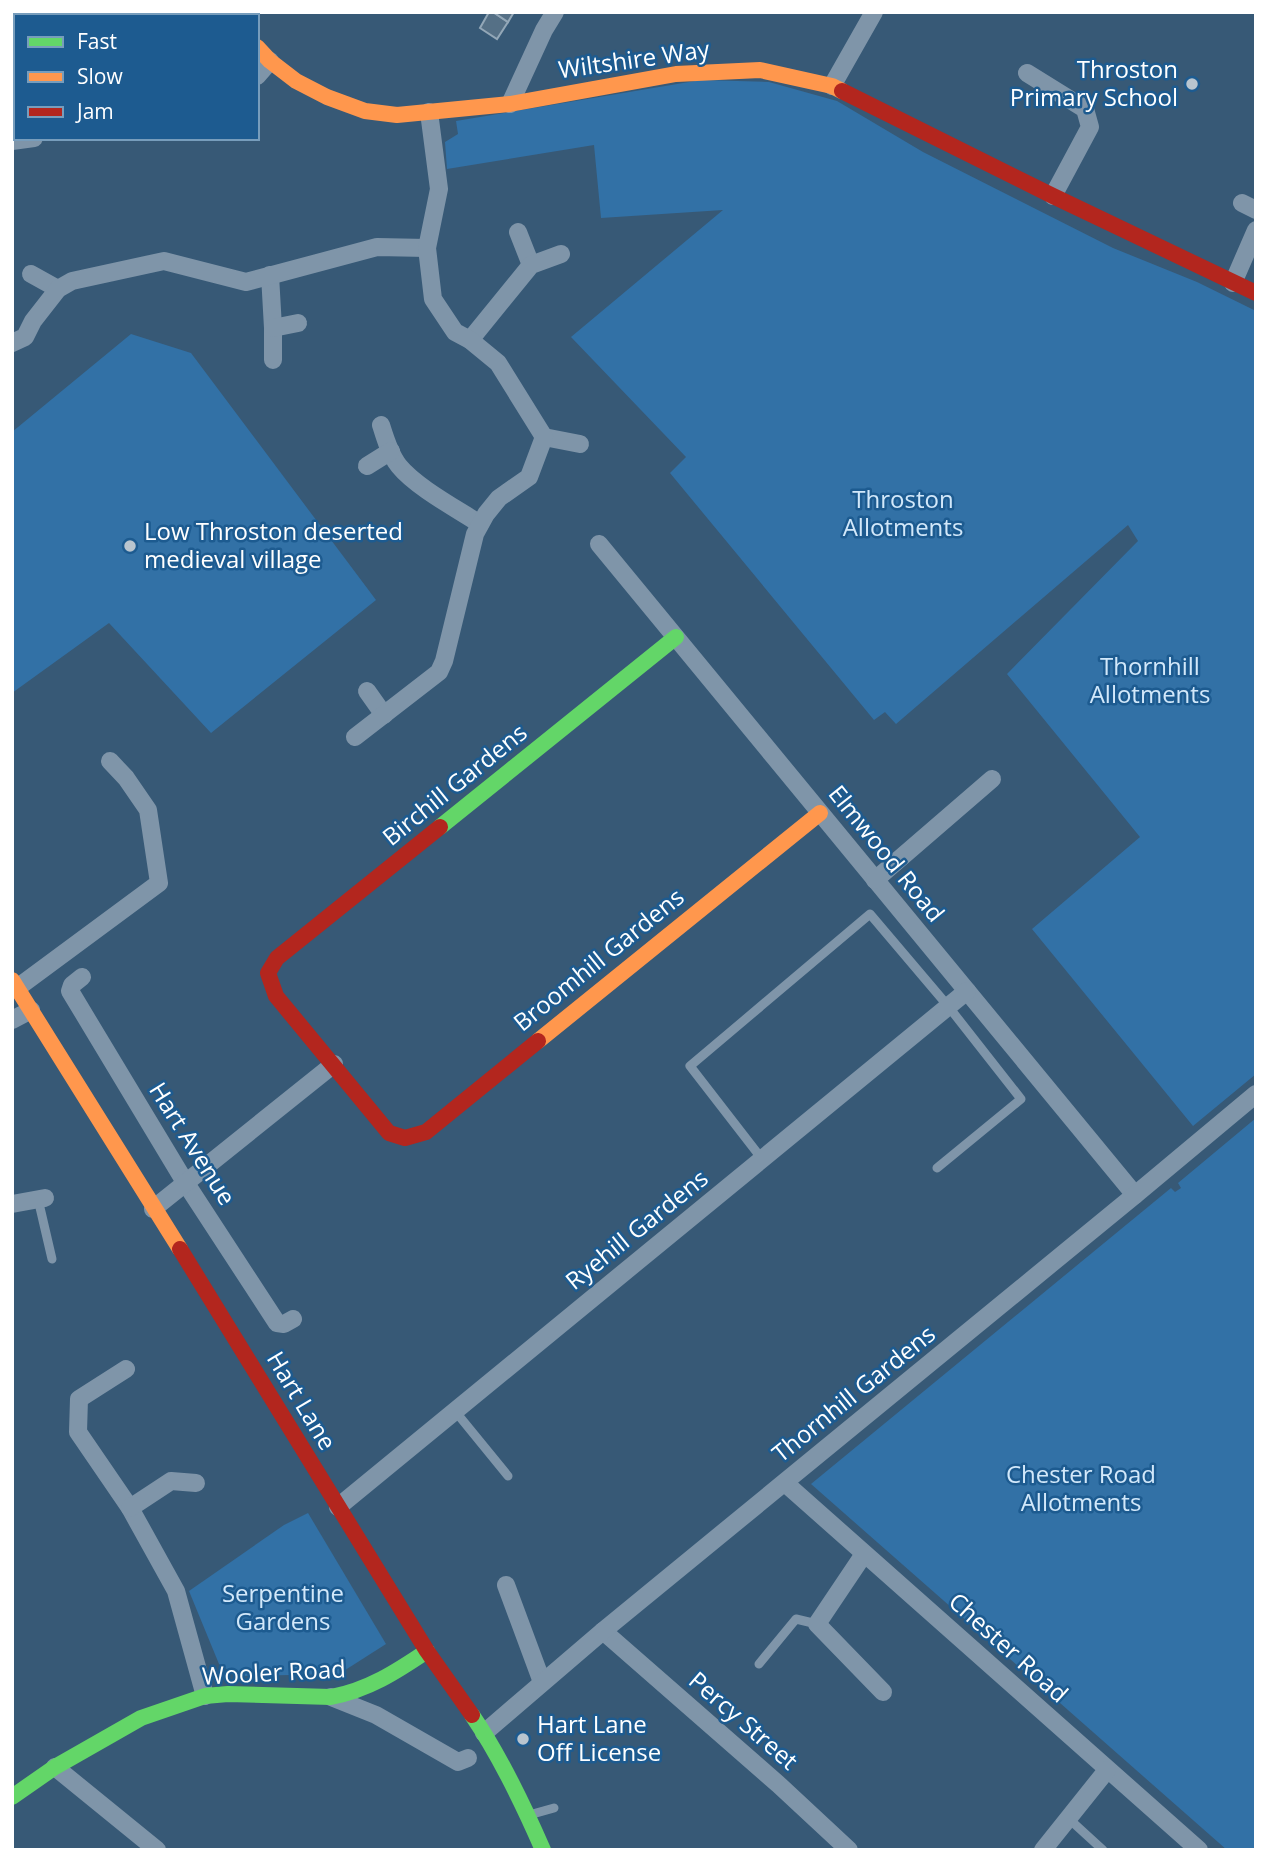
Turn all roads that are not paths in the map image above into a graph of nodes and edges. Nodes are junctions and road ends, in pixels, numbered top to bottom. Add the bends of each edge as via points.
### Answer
1 (555, 12) edge
2 (874, 12) edge
3 (259, 49) edge
4 (270, 61) junction
5 (1027, 73) dead end
6 (259, 74) edge
7 (832, 86) junction
8 (510, 104) junction
9 (429, 112) junction
10 (1053, 196) junction
11 (1256, 230) edge
12 (518, 232) dead end
13 (427, 248) junction
14 (561, 254) dead end
15 (531, 265) junction
16 (31, 274) dead end
17 (270, 275) junction
18 (1233, 283) junction
19 (58, 289) junction
20 (1256, 293) edge
21 (298, 323) dead end
22 (273, 328) junction
23 (470, 340) junction
24 (12, 343) edge
25 (273, 360) dead end
26 (381, 425) dead end
27 (544, 437) junction
28 (580, 444) dead end
29 (391, 451) junction
30 (367, 466) dead end
31 (480, 524) junction
32 (599, 544) dead end
33 (676, 637) junction
34 (367, 691) dead end
35 (384, 715) junction
36 (355, 737) dead end
37 (110, 761) dead end
38 (992, 779) dead end
39 (820, 813) junction
40 (875, 880) junction
41 (82, 977) dead end
42 (15, 984) edge
43 (967, 991) junction
44 (948, 1006) junction
45 (31, 1010) junction
46 (12, 1020) edge
47 (334, 1064) junction
48 (1256, 1094) edge
49 (762, 1159) junction
50 (937, 1168) dead end
51 (185, 1182) junction
52 (1135, 1195) junction
53 (41, 1199) joint
54 (12, 1204) edge
55 (153, 1209) junction
56 (52, 1259) dead end
57 (293, 1319) dead end
58 (126, 1369) dead end
59 (455, 1411) junction
60 (508, 1476) dead end
61 (196, 1483) dead end
62 (785, 1483) junction
63 (338, 1507) junction
64 (130, 1508) junction
65 (864, 1554) junction
66 (506, 1585) dead end
67 (817, 1624) junction
68 (603, 1631) junction
69 (427, 1651) junction
70 (759, 1664) dead end
71 (542, 1682) junction
72 (883, 1692) dead end
73 (205, 1696) junction
74 (331, 1697) junction
75 (484, 1733) junction
76 (468, 1758) dead end
77 (55, 1768) junction
78 (1107, 1769) junction
79 (12, 1797) edge
80 (554, 1808) dead end
81 (528, 1816) junction
82 (1068, 1818) junction
83 (157, 1850) edge
84 (543, 1850) edge
85 (849, 1850) edge
86 (1043, 1850) edge
87 (1103, 1850) edge
88 (1199, 1850) edge

1 - 8 street
2 - 7 street
3 - 4 street, Wiltshire Way
4 - 6 street
4 - 9 street, Wiltshire Way via 296,81 365,111
5 - 10 street via 1085,109 1090,127
7 - 8 street, Wiltshire Way via 760,70 676,74
7 - 10 street, Wiltshire Way
8 - 9 street, Wiltshire Way
9 - 13 street via 439,188
10 - 18 street, Wiltshire Way
11 - 18 street
12 - 15 street
13 - 17 street via 377,247
13 - 23 street via 433,299 455,332
14 - 15 street
15 - 23 street
16 - 19 street
17 - 19 street via 246,282 164,261
17 - 22 street
18 - 20 street, Wiltshire Way
19 - 24 street via 25,337
21 - 22 street
22 - 25 street
23 - 27 street via 498,363
26 - 29 street
27 - 28 street
27 - 31 street via 529,477 499,498
29 - 30 street
29 - 31 street via 412,479
31 - 35 street via 439,672
32 - 33 street, Elmwood Road
33 - 39 street, Elmwood Road
33 - 47 street, Birchill Gardens via 277,958 268,973 276,996
34 - 35 street
35 - 36 street
37 - 42 street via 148,810 159,883
38 - 40 street
39 - 40 street, Elmwood Road
39 - 47 street, Broomhill Gardens via 426,1132 405,1138 389,1133
40 - 43 street, Elmwood Road
41 - 51 street, Hart Avenue via 71,991
42 - 45 street, Hart Lane
43 - 44 street, Ryehill Gardens
43 - 52 street, Elmwood Road
44 - 49 street, Ryehill Gardens
44 - 49 lane via 870,914 690,1066
44 - 50 lane via 1021,1099
45 - 46 street
45 - 55 street, Hart Lane
47 - 51 street
48 - 52 street, Thornhill Gardens
49 - 59 street, Ryehill Gardens
51 - 55 street
51 - 57 street, Hart Avenue via 277,1323
52 - 62 street, Thornhill Gardens
53 - 54 street
53 - 56 lane
55 - 63 street, Hart Lane
58 - 64 street via 79,1399 78,1432
59 - 60 lane
59 - 63 street, Ryehill Gardens
61 - 64 street via 171,1481
62 - 65 street, Chester Road
62 - 68 street, Thornhill Gardens
63 - 69 street, Hart Lane
64 - 73 street via 176,1591
65 - 67 street
65 - 78 street, Chester Road
66 - 71 street
67 - 70 lane via 796,1619
67 - 72 street
68 - 71 street, Thornhill Gardens
68 - 85 street, Percy Street
69 - 74 street, Wooler Road via 382,1682
69 - 75 street, Hart Lane
71 - 75 street, Thornhill Gardens
73 - 74 street, Wooler Road
73 - 77 street, Wooler Road via 141,1718
74 - 76 street via 376,1715 458,1762
75 - 81 street, Hart Lane
77 - 79 street, Wooler Road
77 - 83 street
78 - 82 street
78 - 88 street, Chester Road
80 - 81 lane
81 - 84 street, Hart Lane
82 - 86 street
82 - 87 lane

